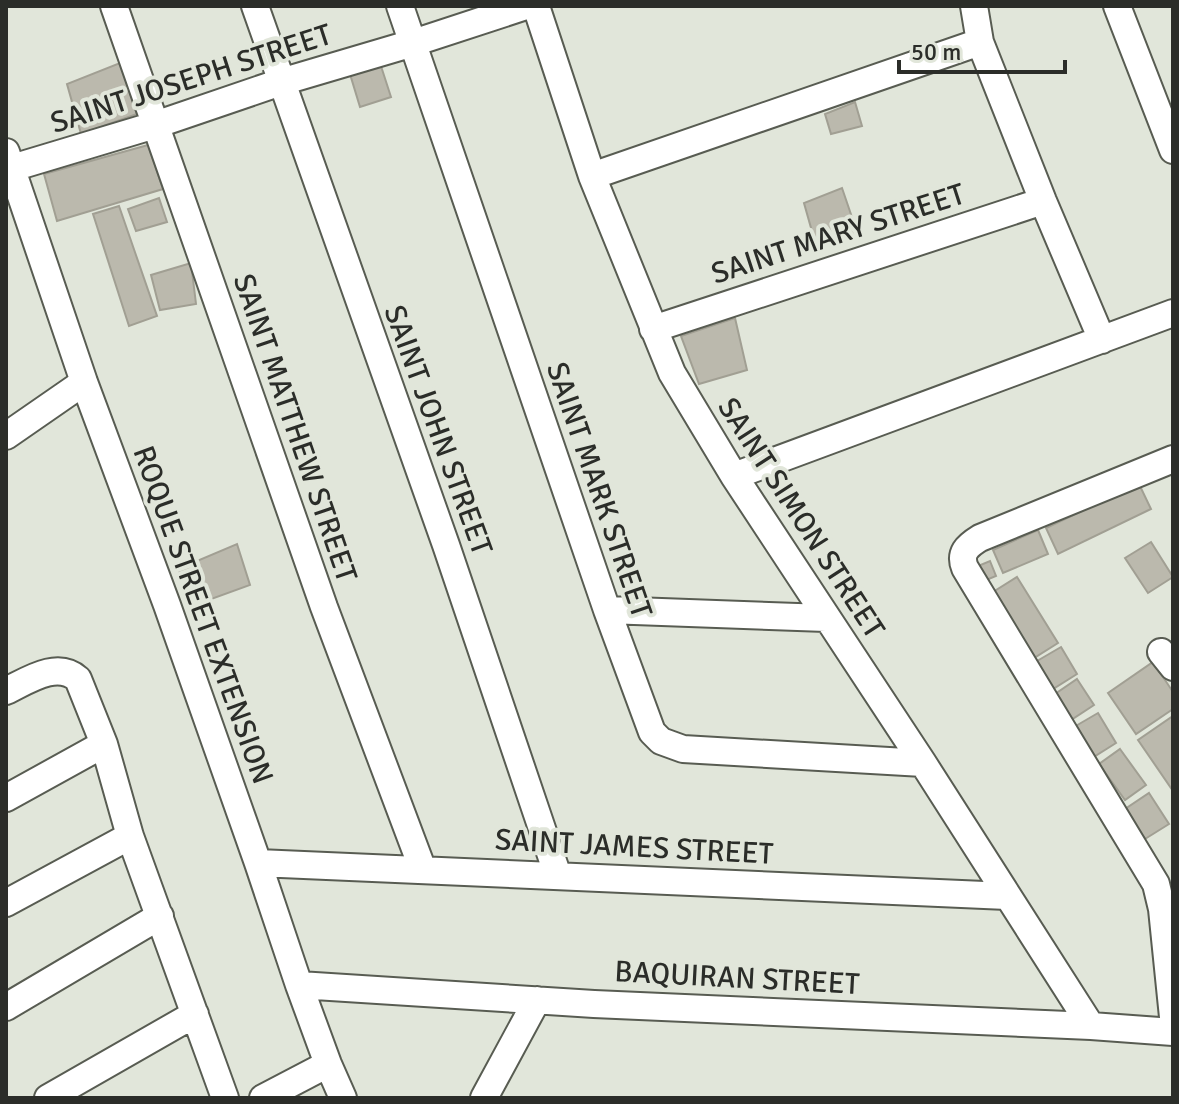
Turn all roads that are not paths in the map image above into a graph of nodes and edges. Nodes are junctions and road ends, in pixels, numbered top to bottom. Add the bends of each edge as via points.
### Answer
1 (114, 6) edge
2 (255, 6) edge
3 (400, 6) edge
4 (526, 6) edge
5 (536, 6) edge
6 (974, 6) edge
7 (1117, 6) edge
8 (980, 42) junction
9 (413, 43) junction
10 (281, 82) junction
11 (155, 125) junction
12 (1173, 150) edge
13 (8, 164) edge
14 (592, 176) junction
15 (1043, 201) junction
16 (13, 202) edge
17 (1173, 313) edge
18 (653, 329) junction
19 (1102, 340) junction
20 (84, 382) junction
21 (6, 436) edge
22 (1173, 459) edge
23 (734, 476) junction
24 (607, 610) junction
25 (826, 618) junction
26 (6, 691) edge
27 (104, 744) junction
28 (923, 763) junction
29 (6, 798) edge
30 (130, 836) junction
31 (258, 863) junction
32 (423, 870) junction
33 (558, 876) junction
34 (1007, 896) junction
35 (6, 903) edge
36 (160, 916) junction
37 (299, 985) junction
38 (537, 1000) junction
39 (6, 1007) edge
40 (195, 1014) junction
41 (1173, 1017) edge
42 (1091, 1026) junction
43 (1173, 1032) edge
44 (328, 1064) junction
45 (489, 1097) edge
46 (48, 1098) edge
47 (225, 1098) edge
48 (263, 1098) edge
49 (343, 1098) edge

1 - 11 street, SAINT MATTHEW STREET
2 - 10 street, SAINT JOHN STREET
3 - 9 street, SAINT MARK STREET
4 - 9 street, SAINT JOSEPH STREET
5 - 14 street, SAINT SIMON STREET
6 - 8 street
7 - 12 street
8 - 14 street
8 - 15 street
9 - 10 street, SAINT JOSEPH STREET
9 - 24 street, SAINT MARK STREET
10 - 11 street, SAINT JOSEPH STREET
10 - 33 street, SAINT JOHN STREET
11 - 13 street, SAINT JOSEPH STREET
11 - 32 street, SAINT MATTHEW STREET via 324,607
13 - 16 street, ROQUE STREET EXTENSION
14 - 18 street, SAINT SIMON STREET
15 - 18 street, SAINT MARY STREET
15 - 19 street
16 - 20 street, ROQUE STREET EXTENSION
17 - 19 street
18 - 23 street, SAINT SIMON STREET via 672,373
19 - 23 street
20 - 21 street
20 - 31 street, ROQUE STREET EXTENSION
22 - 41 street via 980,538 966,548 962,560 1156,884
23 - 25 street, SAINT SIMON STREET
24 - 25 street
24 - 28 street, SAINT MARK STREET via 646,721 661,741 683,749
25 - 28 street, SAINT SIMON STREET
26 - 27 street via 48,673 71,673
27 - 29 street
27 - 30 street
28 - 34 street, SAINT SIMON STREET
30 - 35 street
30 - 36 street
31 - 32 street, SAINT JAMES STREET
31 - 37 street, ROQUE STREET EXTENSION
32 - 33 street, SAINT JAMES STREET
33 - 34 street, SAINT JAMES STREET
34 - 42 street, SAINT SIMON STREET
36 - 39 street
36 - 40 street
37 - 38 street, BAQUIRAN STREET
37 - 44 street, ROQUE STREET EXTENSION
38 - 42 street, BAQUIRAN STREET
38 - 45 street
40 - 46 street
40 - 47 street
42 - 43 street, BAQUIRAN STREET
44 - 48 street
44 - 49 street, ROQUE STREET EXTENSION

